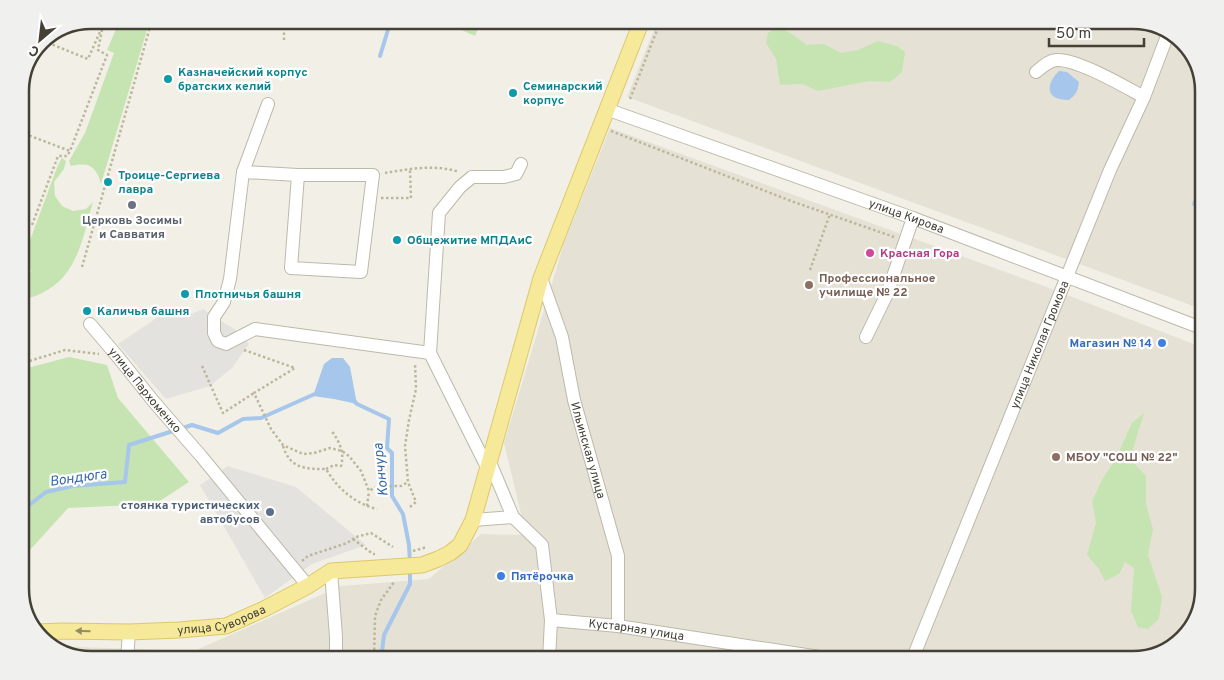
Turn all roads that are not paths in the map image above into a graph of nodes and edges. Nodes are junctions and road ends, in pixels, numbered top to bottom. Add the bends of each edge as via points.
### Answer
1 (638, 29) edge
2 (1167, 39) edge
3 (1036, 72) dead end
4 (1144, 97) junction
5 (268, 104) dead end
6 (606, 109) junction
7 (521, 164) dead end
8 (243, 172) junction
9 (298, 175) junction
10 (913, 218) junction
11 (1067, 276) junction
12 (540, 278) junction
13 (90, 324) dead end
14 (1195, 326) edge
15 (866, 337) dead end
16 (430, 353) junction
17 (488, 463) junction
18 (514, 517) junction
19 (473, 520) junction
20 (331, 571) junction
21 (308, 586) junction
22 (551, 620) junction
23 (618, 626) junction
24 (46, 632) edge
25 (129, 632) junction
26 (128, 651) edge
27 (336, 651) edge
28 (549, 651) edge
29 (780, 651) edge
30 (916, 651) edge

1 - 6 main road
2 - 4 street, улица Николая Громова
3 - 4 street via 1057,60 1073,63
4 - 11 street, улица Николая Громова
5 - 8 street
6 - 10 street, улица Кирова
6 - 12 main road
7 - 16 street via 516,174 472,177 460,186 439,213
8 - 9 street
8 - 16 street via 230,280 224,302 214,317 214,333 218,341 226,344 254,329
9 - 9 street via 291,268 361,272 373,176
10 - 11 street, улица Кирова
10 - 15 street via 887,294
11 - 14 street, улица Кирова
11 - 30 street, улица Николая Громова
12 - 17 main road
12 - 23 street, Ильинская улица via 562,337 574,400 618,556
13 - 21 street, улица Пархоменко
16 - 17 street
17 - 18 street
17 - 19 main road
18 - 19 street
18 - 22 street via 542,545
19 - 20 main road, улица Суворова via 460,545 422,565 394,574
20 - 21 main road, улица Суворова
20 - 27 street
21 - 25 main road, улица Суворова via 226,626
22 - 23 street, Кустарная улица
22 - 28 street
23 - 29 street, Кустарная улица
25 -> 24 main road, улица Суворова
25 - 26 street

